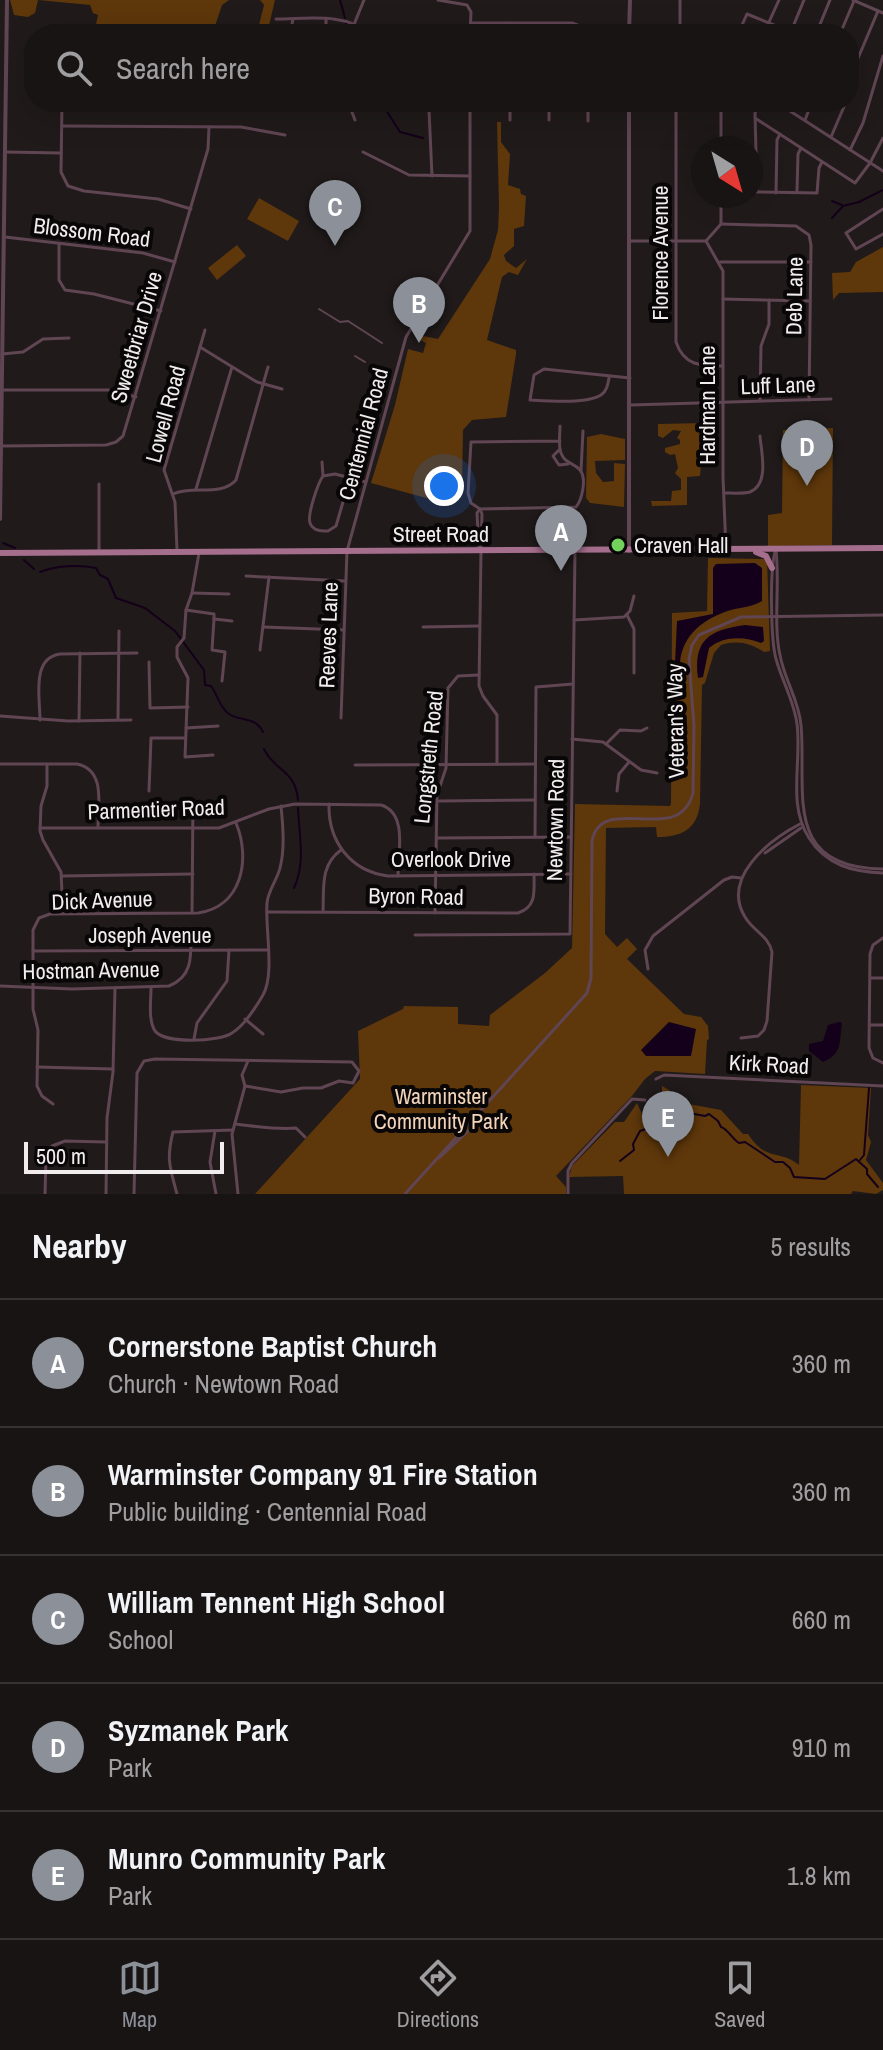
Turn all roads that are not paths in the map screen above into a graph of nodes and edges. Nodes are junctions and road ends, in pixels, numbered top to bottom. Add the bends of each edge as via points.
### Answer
1 (7, 0) edge
2 (364, 0) edge
3 (438, 0) edge
4 (469, 0) edge
5 (630, 0) edge
6 (680, 0) edge
7 (779, 0) edge
8 (804, 0) edge
9 (830, 0) edge
10 (853, 0) edge
11 (469, 7) junction
12 (880, 12) edge
13 (7, 15) junction
14 (0, 16) edge
15 (276, 19) dead end
16 (293, 19) junction
17 (326, 20) junction
18 (769, 22) junction
19 (354, 23) joint
20 (471, 23) joint
21 (510, 23) joint
22 (292, 24) edge
23 (326, 24) edge
24 (575, 24) edge
25 (629, 24) edge
26 (680, 24) edge
27 (742, 24) edge
28 (773, 24) edge
29 (794, 24) edge
30 (820, 24) edge
31 (844, 24) edge
32 (883, 56) edge
33 (859, 57) edge
34 (3, 66) edge
35 (62, 112) edge
36 (352, 112) edge
37 (429, 112) edge
38 (470, 112) edge
39 (510, 112) edge
40 (549, 112) edge
41 (588, 112) edge
42 (629, 112) edge
43 (676, 112) edge
44 (721, 112) edge
45 (757, 112) edge
46 (792, 112) edge
47 (808, 112) edge
48 (842, 112) edge
49 (755, 118) junction
50 (355, 120) dead end
51 (510, 120) dead end
52 (549, 120) dead end
53 (805, 120) junction
54 (588, 121) dead end
55 (62, 126) junction
56 (209, 127) junction
57 (780, 134) junction
58 (285, 135) dead end
59 (721, 136) edge
60 (3, 137) edge
61 (831, 137) junction
62 (883, 138) edge
63 (801, 148) junction
64 (850, 150) junction
65 (5, 152) junction
66 (363, 152) dead end
67 (61, 153) junction
68 (822, 162) junction
69 (870, 163) junction
70 (883, 171) edge
71 (432, 176) junction
72 (470, 176) junction
73 (776, 193) junction
74 (797, 193) junction
75 (721, 208) edge
76 (191, 209) junction
77 (883, 209) edge
78 (721, 224) junction
79 (883, 234) edge
80 (4, 237) junction
81 (630, 241) junction
82 (676, 241) junction
83 (706, 241) junction
84 (59, 244) junction
85 (175, 262) junction
86 (720, 262) junction
87 (811, 262) junction
88 (2, 276) edge
89 (723, 299) junction
90 (769, 300) junction
91 (810, 301) junction
92 (319, 309) dead end
93 (161, 311) junction
94 (205, 330) dead end
95 (69, 338) dead end
96 (382, 343) dead end
97 (200, 347) junction
98 (2, 354) junction
99 (355, 356) dead end
100 (365, 362) dead end
101 (723, 366) junction
102 (232, 367) junction
103 (268, 367) dead end
104 (609, 378) junction
105 (630, 378) junction
106 (263, 384) junction
107 (282, 389) dead end
108 (2, 390) edge
109 (136, 397) junction
110 (831, 399) dead end
111 (809, 400) junction
112 (760, 401) junction
113 (723, 402) junction
114 (630, 405) junction
115 (1, 406) edge
116 (560, 426) dead end
117 (583, 431) dead end
118 (760, 436) dead end
119 (560, 441) junction
120 (2, 446) junction
121 (560, 449) junction
122 (322, 462) dead end
123 (568, 464) junction
124 (581, 471) junction
125 (323, 476) junction
126 (350, 478) junction
127 (366, 482) junction
128 (99, 484) dead end
129 (196, 489) junction
130 (724, 493) junction
131 (172, 494) junction
132 (480, 509) junction
133 (0, 519) edge
134 (883, 548) edge
135 (776, 549) junction
136 (726, 550) junction
137 (744, 550) junction
138 (575, 551) junction
139 (629, 551) junction
140 (480, 552) junction
141 (0, 553) edge
142 (199, 553) junction
143 (347, 553) junction
144 (177, 554) junction
145 (99, 555) junction
146 (772, 568) junction
147 (246, 576) dead end
148 (269, 577) junction
149 (345, 581) junction
150 (192, 593) junction
151 (229, 594) dead end
152 (634, 596) dead end
153 (186, 610) junction
154 (627, 615) junction
155 (883, 615) edge
156 (776, 617) junction
157 (214, 619) junction
158 (574, 620) junction
159 (232, 621) dead end
160 (479, 626) junction
161 (263, 627) junction
162 (423, 627) dead end
163 (344, 630) junction
164 (119, 631) dead end
165 (260, 650) dead end
166 (80, 653) junction
167 (119, 653) junction
168 (137, 653) dead end
169 (149, 662) dead end
170 (634, 673) dead end
171 (479, 675) junction
172 (222, 681) dead end
173 (573, 684) junction
174 (188, 707) junction
175 (0, 716) edge
176 (341, 718) dead end
177 (40, 720) junction
178 (131, 720) dead end
179 (79, 721) junction
180 (118, 721) junction
181 (218, 726) dead end
182 (186, 728) junction
183 (647, 728) dead end
184 (184, 738) junction
185 (572, 739) junction
186 (606, 744) junction
187 (213, 755) dead end
188 (629, 762) junction
189 (0, 764) edge
190 (47, 764) junction
191 (497, 764) junction
192 (535, 764) junction
193 (355, 765) dead end
194 (446, 765) junction
195 (657, 773) dead end
196 (149, 791) dead end
197 (617, 791) dead end
198 (193, 800) dead end
199 (535, 800) junction
200 (437, 801) junction
201 (329, 804) junction
202 (281, 806) junction
203 (236, 823) junction
204 (804, 824) junction
205 (192, 827) junction
206 (40, 828) junction
207 (98, 828) junction
208 (535, 837) junction
209 (571, 837) junction
210 (437, 838) junction
211 (341, 850) junction
212 (883, 871) edge
213 (193, 874) junction
214 (534, 874) junction
215 (571, 874) junction
216 (436, 875) junction
217 (62, 876) junction
218 (398, 876) junction
219 (741, 878) junction
220 (267, 912) junction
221 (323, 912) junction
222 (192, 913) junction
223 (435, 913) junction
224 (63, 914) junction
225 (191, 934) dead end
226 (415, 935) dead end
227 (883, 938) edge
228 (191, 950) junction
229 (229, 950) junction
230 (267, 950) junction
231 (33, 951) junction
232 (648, 969) dead end
233 (870, 978) junction
234 (883, 978) edge
235 (0, 986) edge
236 (33, 988) junction
237 (115, 988) junction
238 (151, 988) junction
239 (245, 1019) junction
240 (869, 1025) junction
241 (883, 1025) edge
242 (263, 1034) dead end
243 (741, 1038) dead end
244 (194, 1039) junction
245 (245, 1062) junction
246 (883, 1063) edge
247 (37, 1067) junction
248 (113, 1069) junction
249 (656, 1079) dead end
250 (246, 1086) junction
251 (883, 1086) edge
252 (645, 1100) dead end
253 (53, 1104) dead end
254 (235, 1124) junction
255 (216, 1130) junction
256 (233, 1130) junction
257 (305, 1137) dead end
258 (106, 1142) junction
259 (45, 1194) edge
260 (106, 1194) edge
261 (134, 1194) edge
262 (177, 1194) edge
263 (216, 1194) edge
264 (238, 1194) edge
265 (405, 1194) edge
266 (568, 1194) edge

1 - 13 street
2 - 19 street
3 - 11 street
4 - 11 street
5 - 25 street
6 - 26 street
7 - 18 street
8 - 29 street
9 - 30 street
10 - 12 street
10 - 31 street
11 - 20 street
12 - 33 street
13 - 14 street
13 - 34 street
15 - 16 street
16 - 17 street
16 - 22 street
17 - 19 street
17 - 23 street
18 - 27 street via 751,14
18 - 28 street
20 - 21 street
21 - 24 street
32 - 64 street
34 - 60 street
35 - 55 street
36 - 50 street
37 - 71 street
38 - 72 street, Centennial Road
39 - 51 street
40 - 52 street
41 - 54 street
42 - 81 street
43 - 82 street, Florence Avenue
44 - 59 street
45 - 49 street
46 - 53 street
47 - 53 street
48 - 61 street
49 - 57 street
49 - 73 street via 757,192
53 - 61 street
55 - 56 street
55 - 67 street
56 - 58 street
56 - 76 street, Sweetbriar Drive via 209,146
57 - 63 street
57 - 73 street
60 - 65 street
61 - 64 street
62 - 69 street
63 - 68 street
63 - 74 street
64 - 69 street
65 - 67 street
65 - 80 street
66 - 71 street via 406,174
67 - 76 street via 63,179 71,188 158,199
68 - 69 street via 856,183
68 - 74 street via 818,192
69 - 70 street
71 - 72 street
72 - 127 street, Centennial Road via 469,236 406,337
73 - 74 street
75 - 78 street
76 - 85 street, Sweetbriar Drive
77 - 79 street via 846,232 858,249
78 - 83 street
78 - 87 street, Deb Lane via 801,227 810,239
80 - 84 street, Blossom Road
80 - 88 street
81 - 82 street
81 - 105 street
82 - 83 street
82 - 101 street, Florence Avenue via 677,346 694,364
83 - 86 street
84 - 85 street, Blossom Road
84 - 93 street via 59,280 65,290
85 - 93 street, Sweetbriar Drive
86 - 87 street
86 - 89 street, Hardman Lane
87 - 91 street, Deb Lane
88 - 98 street
89 - 90 street
89 - 101 street, Hardman Lane
90 - 91 street
90 - 112 street
91 - 111 street, Deb Lane
92 - 96 street
93 - 109 street, Sweetbriar Drive
94 - 97 street, Lowell Road
95 - 98 street via 43,339 22,353
97 - 102 street
97 - 131 street, Lowell Road via 164,470
98 - 108 street
99 - 100 street
101 - 113 street, Hardman Lane
102 - 106 street
102 - 129 street
103 - 106 street
104 - 104 street via 540,370 533,378 530,400 598,397
104 - 105 street
105 - 114 street
106 - 107 street
106 - 129 street via 236,480 227,488
108 - 109 street via 108,390
108 - 115 street
109 - 120 street, Sweetbriar Drive via 126,431 116,442
110 - 111 street, Luff Lane
111 - 112 street, Luff Lane
112 - 113 street, Luff Lane
113 - 114 street, Luff Lane
113 - 130 street, Hardman Lane
114 - 139 street
115 - 120 street
116 - 119 street
117 - 124 street
118 - 130 street via 759,484 751,492
119 - 121 street
119 - 132 street via 471,442 468,493
120 - 133 street
121 - 123 street
121 - 123 street via 555,461
122 - 125 street
123 - 124 street
124 - 132 street via 576,507
125 - 126 street
125 - 126 street via 309,519 313,528 325,531 337,524
126 - 127 street
127 - 143 street, Centennial Road
128 - 145 street
129 - 131 street
130 - 136 street, Hardman Lane
131 - 144 street, Lowell Road
132 - 140 street
134 - 135 main road, Street Road
135 - 137 main road, Street Road
135 - 146 street
135 - 156 street
136 - 137 main road, Street Road
136 - 139 main road, Street Road
137 - 146 main road via 766,556
138 - 139 main road, Street Road
138 - 140 main road, Street Road
138 - 158 street, Newtown Road
140 - 143 main road, Street Road
140 - 160 street
141 - 145 main road, Street Road
142 - 143 main road, Street Road
142 - 144 main road, Street Road
142 - 150 street
143 - 149 street, Reeves Lane
144 - 145 main road, Street Road
146 - 156 street
147 - 148 street
148 - 149 street
148 - 161 street
149 - 163 street, Reeves Lane
150 - 151 street
150 - 153 street
152 - 154 street
153 - 157 street via 214,614
153 - 174 street via 177,657 188,678
154 - 158 street
154 - 170 street via 634,629
155 - 156 street, Veteran's Way
156 - 204 street via 774,649 797,723 797,802
156 - 265 street, Veteran's Way via 733,619 705,631 692,645 688,663 693,793 686,807 667,819 613,819 595,831 590,982 585,996 469,1130
157 - 159 street
157 - 172 street via 212,650 225,652
158 - 173 street, Newtown Road
160 - 162 street
160 - 171 street
161 - 163 street
161 - 165 street
163 - 176 street, Reeves Lane
164 - 167 street
166 - 167 street
166 - 177 street via 53,654 42,663
166 - 179 street
167 - 168 street
167 - 180 street
169 - 174 street via 150,708
171 - 191 street via 481,693 498,718
171 - 194 street, Longstreth Road via 458,676 448,688
173 - 185 street, Newtown Road
173 - 192 street via 538,685
174 - 182 street
175 - 177 street
177 - 179 street
178 - 180 street
179 - 180 street
181 - 182 street
182 - 184 street
183 - 186 street via 620,730
184 - 187 street via 185,757
184 - 196 street via 151,738
185 - 186 street
185 - 209 street, Newtown Road
186 - 188 street
188 - 195 street
188 - 197 street via 619,774
189 - 190 street
190 - 206 street
190 - 207 street via 82,764 94,772
191 - 192 street
191 - 194 street
192 - 199 street
193 - 194 street
194 - 200 street, Longstreth Road
198 - 205 street
199 - 200 street
199 - 208 street
200 - 210 street, Longstreth Road
201 - 202 street, Parmentier Road
201 - 211 street via 330,826
201 - 218 street, Parmentier Road via 381,805 395,813
202 - 203 street, Parmentier Road
202 - 220 street via 281,862
203 - 205 street, Parmentier Road
203 - 222 street, Dick Avenue via 242,869 238,886 220,907
204 - 212 street via 817,848 835,863 857,871
204 - 219 street via 775,840
205 - 207 street, Parmentier Road
205 - 213 street
206 - 207 street, Parmentier Road
206 - 217 street
208 - 209 street
208 - 210 street
209 - 215 street, Newtown Road
210 - 216 street, Longstreth Road
211 - 218 street, Overlook Drive via 367,871
211 - 221 street via 325,869
213 - 217 street
213 - 222 street
214 - 215 street, Overlook Drive
214 - 216 street, Overlook Drive
214 - 223 street, Byron Road via 533,901 523,912
215 - 226 street, Newtown Road via 570,934
216 - 218 street, Overlook Drive
216 - 223 street, Longstreth Road
217 - 224 street
219 - 232 street via 724,880 653,936 645,950
219 - 243 street via 741,909 772,952 766,1028 755,1037
220 - 221 street, Byron Road
220 - 230 street
221 - 223 street, Byron Road
222 - 224 street, Dick Avenue
224 - 231 street, Dick Avenue via 37,921
225 - 228 street, Hostman Avenue
227 - 233 street via 872,947
228 - 229 street, Joseph Avenue
228 - 231 street, Joseph Avenue
228 - 238 street, Hostman Avenue via 180,980
229 - 230 street, Joseph Avenue
229 - 244 street via 227,981 197,1023
230 - 239 street via 266,988
231 - 236 street, Dick Avenue
233 - 234 street
233 - 240 street
235 - 236 street, Hostman Avenue
236 - 237 street, Hostman Avenue
236 - 247 street, Dick Avenue
237 - 238 street, Hostman Avenue
237 - 248 street
238 - 244 street via 156,1032
239 - 242 street
239 - 244 street via 224,1037
240 - 241 street
240 - 246 street via 870,1052
245 - 250 street
245 - 250 street via 352,1062 359,1073 353,1083 337,1081 321,1088 281,1092
245 - 261 street via 155,1059 140,1064
247 - 248 street
247 - 253 street, Dick Avenue via 40,1093
248 - 258 street
249 - 251 street, Kirk Road via 664,1075
250 - 254 street
252 - 266 street via 632,1099 572,1163
254 - 256 street
254 - 257 street via 296,1128
255 - 256 street
255 - 262 street via 175,1131 168,1167
255 - 263 street via 210,1162
256 - 264 street
258 - 259 street via 65,1141 52,1146 46,1158
258 - 260 street

